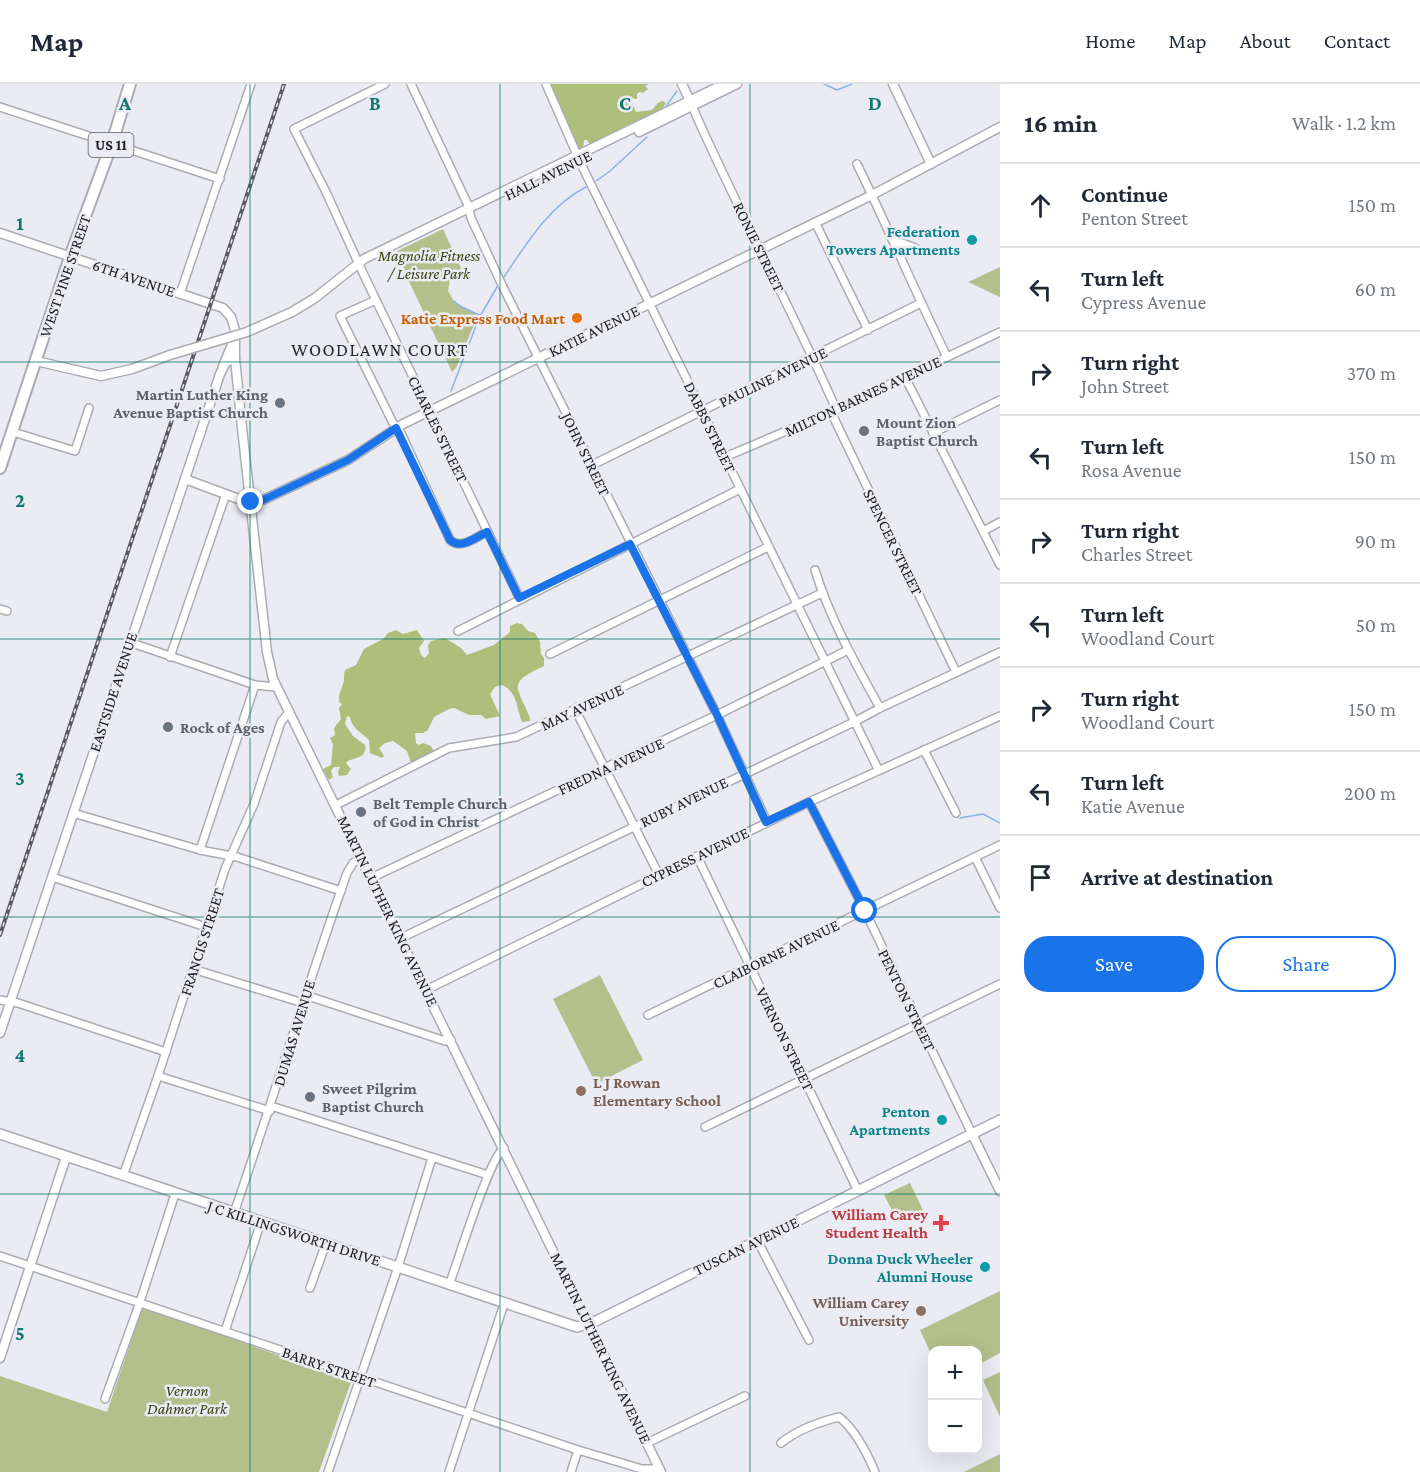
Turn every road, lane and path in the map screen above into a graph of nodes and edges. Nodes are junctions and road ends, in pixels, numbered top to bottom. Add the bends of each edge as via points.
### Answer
1 (130, 84) edge
2 (251, 84) edge
3 (385, 84) edge
4 (411, 84) edge
5 (546, 84) edge
6 (682, 84) edge
7 (724, 84) edge
8 (737, 84) edge
9 (893, 84) edge
10 (691, 103) junction
11 (0, 107) edge
12 (1000, 127) edge
13 (112, 143) junction
14 (578, 158) junction
15 (857, 164) dead end
16 (931, 164) junction
17 (220, 178) junction
18 (872, 195) junction
19 (470, 210) junction
20 (815, 222) junction
21 (0, 233) edge
22 (892, 239) junction
23 (915, 248) dead end
24 (760, 250) junction
25 (70, 257) junction
26 (359, 264) junction
27 (180, 294) junction
28 (376, 300) junction
29 (921, 303) junction
30 (650, 304) junction
31 (231, 317) joint
32 (868, 330) junction
33 (1000, 332) edge
34 (235, 339) junction
35 (813, 357) junction
36 (947, 357) junction
37 (539, 358) junction
38 (235, 359) junction
39 (36, 361) junction
40 (222, 367) junction
41 (905, 377) junction
42 (1000, 400) edge
43 (89, 408) dead end
44 (834, 410) junction
45 (429, 411) junction
46 (703, 411) junction
47 (396, 428) junction
48 (13, 432) junction
49 (933, 433) junction
50 (725, 457) junction
51 (592, 465) junction
52 (0, 468) edge
53 (185, 479) junction
54 (740, 489) junction
55 (226, 494) junction
56 (251, 502) junction
57 (1000, 522) edge
58 (983, 531) junction
59 (487, 532) junction
60 (630, 544) junction
61 (768, 547) junction
62 (1000, 565) edge
63 (815, 570) dead end
64 (822, 593) junction
65 (519, 598) junction
66 (659, 601) junction
67 (798, 606) junction
68 (458, 631) dead end
69 (129, 642) junction
70 (848, 650) junction
71 (1000, 652) edge
72 (550, 654) dead end
73 (170, 657) junction
74 (688, 657) junction
75 (824, 661) junction
76 (956, 672) junction
77 (255, 685) junction
78 (276, 687) junction
79 (880, 708) junction
80 (576, 711) junction
81 (289, 712) junction
82 (717, 715) junction
83 (1000, 716) edge
84 (854, 722) junction
85 (924, 750) junction
86 (604, 769) junction
87 (878, 769) junction
88 (744, 774) junction
89 (809, 802) junction
90 (336, 805) junction
91 (73, 813) junction
92 (956, 813) dead end
93 (766, 822) junction
94 (633, 827) junction
95 (1000, 845) edge
96 (200, 850) junction
97 (231, 856) junction
98 (697, 856) junction
99 (361, 857) junction
100 (975, 857) junction
101 (659, 874) junction
102 (52, 878) junction
103 (371, 878) junction
104 (340, 891) junction
105 (1000, 908) edge
106 (865, 911) junction
107 (206, 927) junction
108 (401, 938) junction
109 (750, 967) junction
110 (193, 969) junction
111 (1000, 984) edge
112 (426, 990) junction
113 (304, 999) junction
114 (0, 1000) edge
115 (10, 1002) junction
116 (648, 1015) dead end
117 (918, 1023) junction
118 (0, 1033) edge
119 (451, 1040) junction
120 (166, 1052) junction
121 (158, 1076) junction
122 (805, 1080) junction
123 (270, 1108) junction
124 (1000, 1120) edge
125 (705, 1127) dead end
126 (0, 1134) edge
127 (972, 1134) junction
128 (504, 1148) junction
129 (66, 1157) junction
130 (432, 1158) junction
131 (488, 1175) junction
132 (123, 1176) junction
133 (858, 1191) junction
134 (1000, 1191) edge
135 (175, 1194) junction
136 (234, 1213) junction
137 (261, 1222) junction
138 (758, 1240) junction
139 (326, 1244) junction
140 (0, 1256) edge
141 (30, 1266) junction
142 (398, 1267) junction
143 (450, 1285) junction
144 (310, 1288) dead end
145 (504, 1304) junction
146 (139, 1305) junction
147 (589, 1324) junction
148 (225, 1331) junction
149 (809, 1340) dead end
150 (0, 1358) edge
151 (360, 1377) junction
152 (745, 1396) dead end
153 (105, 1399) dead end
154 (468, 1414) junction
155 (647, 1443) junction
156 (781, 1443) dead end
157 (578, 1450) junction
158 (660, 1471) edge
159 (328, 1472) edge
160 (449, 1472) edge
161 (571, 1472) edge
162 (875, 1472) edge

1 - 13 main road, WEST PINE STREET / US 11
2 - 17 street
3 - 26 street, CHARLES STREET via 294,129
4 - 19 street, JOHN STREET
5 - 14 street, DABBS STREET
6 - 10 street, RONIE STREET
7 - 10 street, HALL AVENUE
8 - 10 street, HALL AVENUE
9 - 16 street
10 - 14 street, HALL AVENUE
10 - 24 street, RONIE STREET
11 - 13 street
12 - 16 street, KATIE AVENUE
13 - 17 street
13 - 25 main road, WEST PINE STREET / US 11
14 - 19 street, HALL AVENUE
14 - 30 street, DABBS STREET
15 - 18 street
16 - 18 street, KATIE AVENUE
17 - 27 street
18 - 20 street, KATIE AVENUE
18 - 22 street
19 - 26 street, HALL AVENUE
19 - 37 street, JOHN STREET
20 - 24 street, KATIE AVENUE
20 - 32 street
21 - 25 street, 6TH AVENUE
22 - 23 street
22 - 29 street
24 - 30 street, KATIE AVENUE
24 - 35 street, RONIE STREET
25 - 27 street, 6TH AVENUE
25 - 39 main road, WEST PINE STREET / US 11
26 - 28 street, CHARLES STREET
26 - 39 street, HALL AVENUE, bridge via 292,312 247,332 132,369 101,376
27 - 31 street, 6TH AVENUE via 223,308
28 - 45 street, CHARLES STREET
28 - 47 street via 340,316
29 - 32 street, PAULINE AVENUE
29 - 36 street
30 - 37 street, KATIE AVENUE
30 - 46 street, DABBS STREET
31 - 34 street, MARTIN LUTHER KING AVENUE
32 - 35 street, PAULINE AVENUE
33 - 36 street, MILTON BARNES AVENUE
34 - 38 street, MARTIN LUTHER KING AVENUE
34 - 40 street, EASTSIDE AVENUE
35 - 44 street, RONIE STREET
35 - 46 street, PAULINE AVENUE
36 - 41 street, MILTON BARNES AVENUE
37 - 45 street, KATIE AVENUE
37 - 51 street, JOHN STREET
38 - 40 street
38 - 56 street, MARTIN LUTHER KING AVENUE
39 - 48 main road, WEST PINE STREET / US 11
40 - 53 street, EASTSIDE AVENUE
41 - 44 street, MILTON BARNES AVENUE
41 - 49 street
42 - 49 street
43 - 48 street via 75,451
44 - 50 street, MILTON BARNES AVENUE
44 - 76 street, SPENCER STREET
45 - 47 street, KATIE AVENUE
45 - 59 street, CHARLES STREET
46 - 50 street, DABBS STREET
46 - 51 street, PAULINE AVENUE
47 - 56 street, KATIE AVENUE via 348,460
47 - 59 street via 450,540 461,545
48 - 52 main road, WEST PINE STREET / US 11
49 - 58 street
50 - 54 street, DABBS STREET
51 - 60 street, JOHN STREET
53 - 55 street
53 - 69 street, EASTSIDE AVENUE
54 - 60 street
54 - 61 street, DABBS STREET
55 - 56 street
55 - 73 street
56 - 78 street, MARTIN LUTHER KING AVENUE via 267,652
57 - 58 street
58 - 62 street
59 - 65 street, CHARLES STREET
60 - 65 street
60 - 66 street, JOHN STREET
61 - 66 street
61 - 67 street, DABBS STREET
63 - 64 street
64 - 67 street, MAY AVENUE
64 - 70 street
65 - 68 street
66 - 72 street
66 - 74 street, JOHN STREET
67 - 74 street, MAY AVENUE
67 - 75 street, DABBS STREET
69 - 73 street
69 - 91 street, EASTSIDE AVENUE
70 - 75 street, FREDNA AVENUE
70 - 79 street
71 - 76 street, RUBY AVENUE
73 - 77 street
74 - 80 street, MAY AVENUE
74 - 82 street, JOHN STREET
75 - 82 street, FREDNA AVENUE
75 - 84 street, DABBS STREET
76 - 79 street, RUBY AVENUE
77 - 78 street
77 - 96 street
78 - 81 street, MARTIN LUTHER KING AVENUE
79 - 84 street, RUBY AVENUE
80 - 86 street
80 - 90 street, MAY AVENUE via 516,737 449,748
81 - 90 street, MARTIN LUTHER KING AVENUE
81 - 97 street, FRANCIS STREET via 281,722 255,804
82 - 86 street, FREDNA AVENUE
82 - 88 street, JOHN STREET
83 - 85 street, CYPRESS AVENUE
84 - 87 street, DABBS STREET
84 - 88 street, RUBY AVENUE
85 - 87 street, CYPRESS AVENUE
85 - 92 street
86 - 94 street
86 - 103 street, FREDNA AVENUE
87 - 89 street, CYPRESS AVENUE
88 - 93 street, JOHN STREET
88 - 94 street, RUBY AVENUE
89 - 93 street, CYPRESS AVENUE
89 - 106 street, PENTON STREET
90 - 99 street, MARTIN LUTHER KING AVENUE
91 - 96 street
91 - 102 street, EASTSIDE AVENUE
93 - 98 street, CYPRESS AVENUE
94 - 101 street
94 - 108 street, RUBY AVENUE
95 - 100 street, CLAIBORNE AVENUE
96 - 97 street
97 - 104 street
97 - 107 street, FRANCIS STREET
98 - 101 street, CYPRESS AVENUE
98 - 109 street, VERNON STREET
99 - 103 street, MARTIN LUTHER KING AVENUE
99 - 104 street, DUMAS AVENUE via 349,868
100 - 105 street
100 - 106 street, CLAIBORNE AVENUE
101 - 112 street, CYPRESS AVENUE
102 - 107 street
102 - 115 street, EASTSIDE AVENUE
103 - 108 street, MARTIN LUTHER KING AVENUE
104 - 113 street, DUMAS AVENUE
106 - 109 street, CLAIBORNE AVENUE
106 - 117 street, PENTON STREET
107 - 110 street, FRANCIS STREET
108 - 112 street, MARTIN LUTHER KING AVENUE
109 - 116 street, CLAIBORNE AVENUE
109 - 122 street, VERNON STREET
110 - 113 street
110 - 120 street, FRANCIS STREET
111 - 117 street
112 - 119 street, MARTIN LUTHER KING AVENUE
113 - 119 street
113 - 123 street, DUMAS AVENUE
114 - 115 street
115 - 118 street, EASTSIDE AVENUE
115 - 120 street
117 - 122 street
117 - 127 street, PENTON STREET
119 - 128 street, MARTIN LUTHER KING AVENUE
120 - 121 street, FRANCIS STREET
121 - 123 street
121 - 132 street, FRANCIS STREET
122 - 125 street
122 - 133 street, VERNON STREET
123 - 130 street
123 - 136 street, DUMAS AVENUE
124 - 127 main road, TUSCAN AVENUE
126 - 129 main road, J C KILLINGSWORTH DRIVE
127 - 133 main road, TUSCAN AVENUE
127 - 134 street
128 - 131 street
128 - 147 street, MARTIN LUTHER KING AVENUE
129 - 132 main road, J C KILLINGSWORTH DRIVE
129 - 141 street
130 - 131 street
130 - 142 street
131 - 143 street
132 - 135 main road, J C KILLINGSWORTH DRIVE
133 - 138 main road, TUSCAN AVENUE
135 - 136 main road, J C KILLINGSWORTH DRIVE
135 - 146 street
136 - 137 main road, J C KILLINGSWORTH DRIVE
137 - 139 main road, J C KILLINGSWORTH DRIVE
137 - 148 street
138 - 147 main road, TUSCAN AVENUE
138 - 149 street
139 - 142 main road, J C KILLINGSWORTH DRIVE
139 - 144 street
140 - 141 street, BARRY STREET
141 - 146 street, BARRY STREET
141 - 150 street
142 - 143 main road, J C KILLINGSWORTH DRIVE
142 - 151 street
143 - 145 main road, J C KILLINGSWORTH DRIVE
145 - 147 main road, J C KILLINGSWORTH DRIVE via 572,1326
145 - 154 street
146 - 148 street, BARRY STREET
146 - 153 street
147 - 155 street, MARTIN LUTHER KING AVENUE
148 - 151 street, BARRY STREET
151 - 154 street, BARRY STREET
151 - 159 street
152 - 155 street
154 - 157 street, BARRY STREET
154 - 160 street
155 - 158 street, MARTIN LUTHER KING AVENUE
156 - 162 street via 839,1417 859,1440
157 - 158 street, BARRY STREET
157 - 161 street

